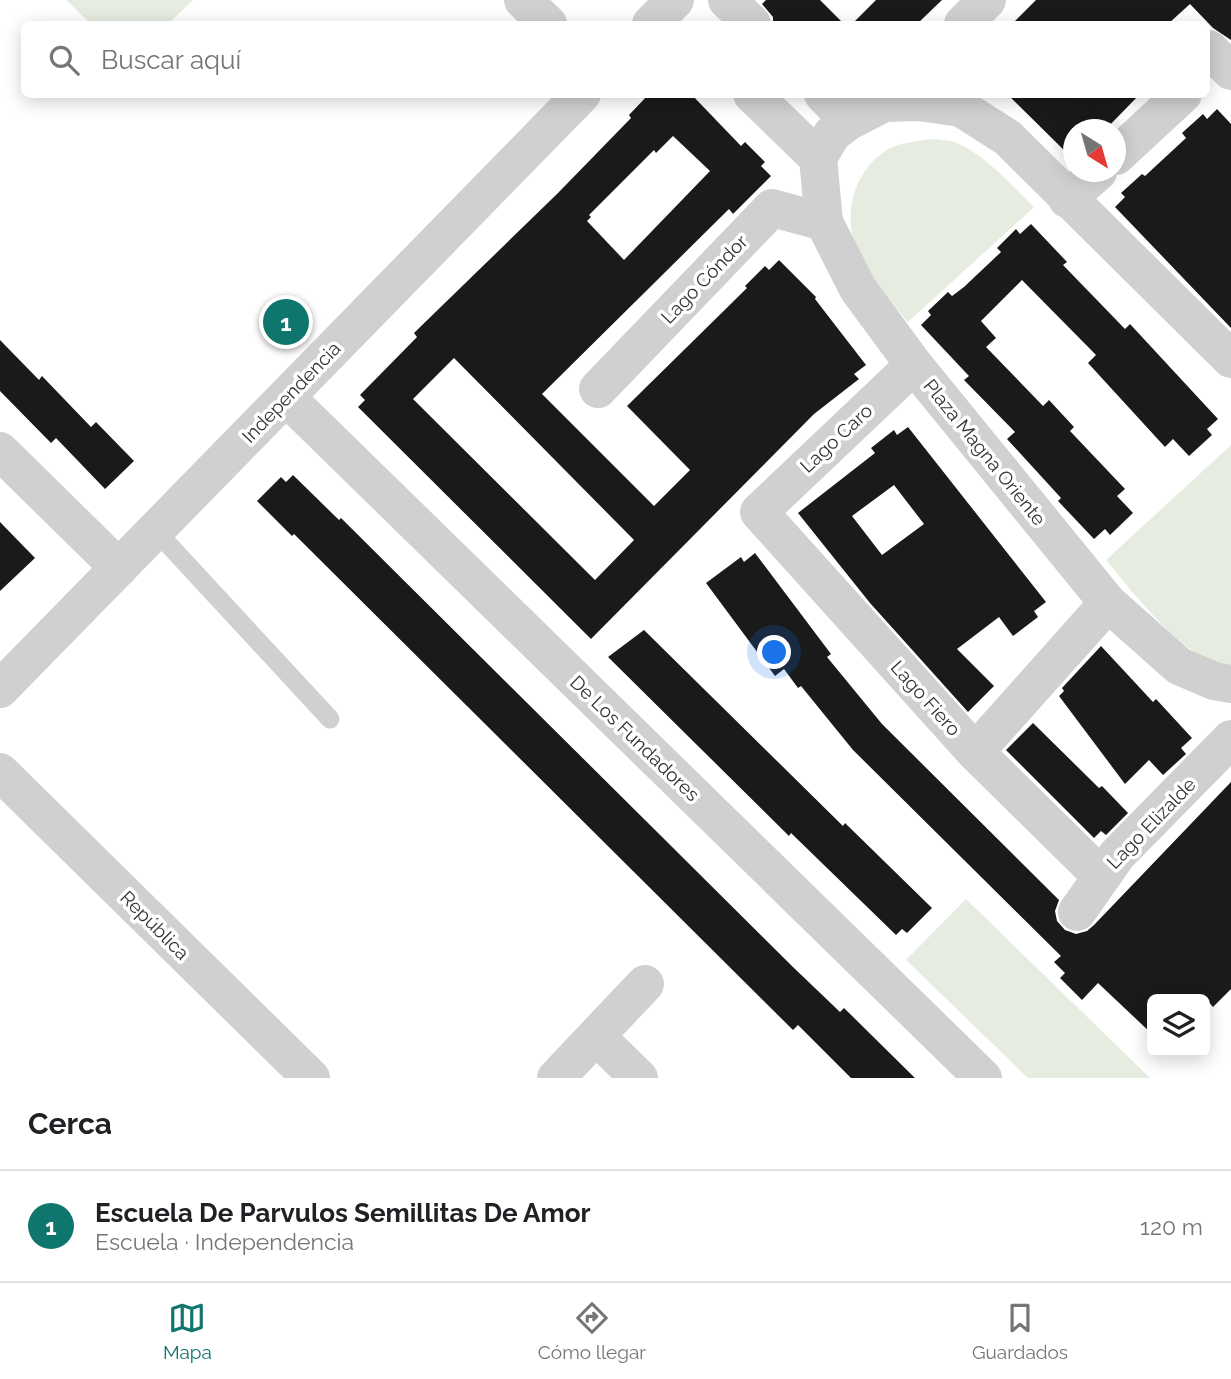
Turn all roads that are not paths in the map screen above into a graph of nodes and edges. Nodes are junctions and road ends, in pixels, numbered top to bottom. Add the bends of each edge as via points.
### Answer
1 (523, 0) edge
2 (727, 0) edge
3 (987, 0) edge
4 (545, 21) edge
5 (749, 21) edge
6 (966, 21) edge
7 (578, 98) edge
8 (756, 98) edge
9 (826, 98) edge
10 (920, 98) edge
11 (1180, 98) edge
12 (849, 121) junction
13 (1126, 146) edge
14 (818, 158) junction
15 (1087, 182) edge
16 (1068, 199) junction
17 (824, 222) junction
18 (1231, 359) edge
19 (914, 365) junction
20 (600, 392) dead end
21 (286, 397) junction
22 (0, 451) edge
23 (759, 512) joint
24 (156, 531) junction
25 (119, 568) junction
26 (1108, 603) junction
27 (1231, 684) edge
28 (1, 685) edge
29 (330, 719) dead end
30 (1231, 739) edge
31 (975, 752) junction
32 (0, 772) edge
33 (1101, 876) junction
34 (1077, 912) dead end
35 (645, 984) dead end
36 (596, 1036) junction
37 (311, 1078) edge
38 (556, 1078) edge
39 (639, 1078) edge
40 (983, 1078) edge

1 - 4 street
2 - 5 street
3 - 6 street
7 - 21 street, Independencia
8 - 14 street
9 - 12 street
10 - 12 street via 884,103
10 - 16 street via 961,108 1008,138
11 - 13 street
12 - 14 street via 832,134
14 - 17 street, Plaza Magna Oriente
15 - 16 street
16 - 18 street
17 - 19 street, Plaza Magna Oriente via 859,289
17 - 20 street, Lago Cóndor via 772,208
19 - 23 street, Lago Caro
19 - 26 street, Plaza Magna Oriente
21 - 24 street, Independencia
21 - 40 street, De Los Fundadores
22 - 25 street
23 - 31 street, Lago Fiero
24 - 25 street, Independencia
24 - 29 lane
25 - 28 street, Independencia
26 - 27 street, Plaza Magna Oriente via 1179,666
26 - 31 street
30 - 33 street, Lago Elizalde
31 - 33 street, Lago Fiero
32 - 37 street, República
33 - 34 street, Lago Elizalde
35 - 36 street
36 - 38 street
36 - 39 street

